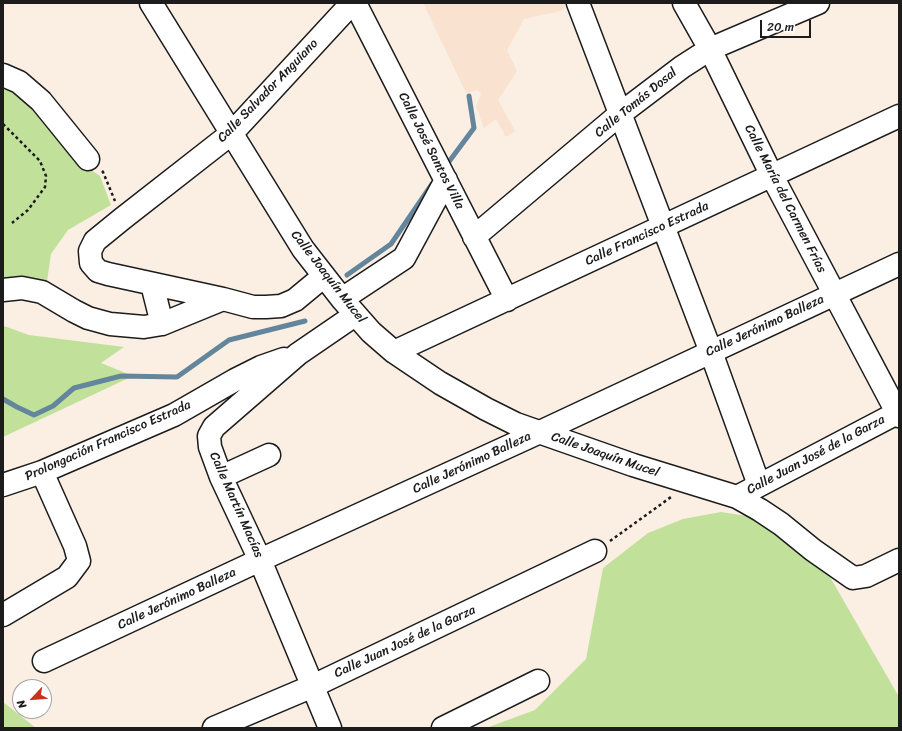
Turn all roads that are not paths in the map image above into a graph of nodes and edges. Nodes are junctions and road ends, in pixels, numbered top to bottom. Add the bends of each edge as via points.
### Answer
1 (151, 3) edge
2 (353, 3) edge
3 (578, 3) edge
4 (684, 3) edge
5 (818, 3) edge
6 (710, 49) junction
7 (3, 75) edge
8 (620, 114) junction
9 (899, 116) edge
10 (232, 132) junction
11 (88, 159) road end
12 (772, 176) junction
13 (446, 180) junction
14 (663, 226) junction
15 (474, 237) junction
16 (899, 264) edge
17 (324, 276) junction
18 (152, 284) junction
19 (3, 290) edge
20 (834, 294) junction
21 (223, 299) junction
22 (507, 300) junction
23 (348, 307) junction
24 (162, 324) junction
25 (394, 352) junction
26 (711, 352) junction
27 (298, 354) junction
28 (898, 413) edge
29 (540, 432) junction
30 (269, 455) dead end
31 (42, 472) junction
32 (221, 477) junction
33 (3, 485) edge
34 (759, 485) junction
35 (700, 486) joint
36 (737, 497) junction
37 (595, 551) road end
38 (260, 560) junction
39 (899, 560) edge
40 (3, 615) edge
41 (44, 661) dead end
42 (538, 681) dead end
43 (313, 686) junction
44 (214, 728) edge
45 (330, 728) edge
46 (443, 728) edge

1 - 10 street, Calle Joaquín Mucel
2 - 10 street, Calle Salvador Anguiano
2 - 13 street, Calle José Santos Villa
3 - 8 street
4 - 6 street, Calle María del Carmen Frías
5 - 6 street, Calle Tomás Dosal
6 - 8 street, Calle Tomás Dosal
6 - 12 street, Calle María del Carmen Frías
7 - 11 street via 19,82 41,101
8 - 14 street
8 - 15 street, Calle Tomás Dosal
9 - 12 street, Calle Francisco Estrada
10 - 17 street, Calle Joaquín Mucel via 303,249
10 - 18 street, Calle Salvador Anguiano via 95,241 90,251 91,263 98,271
12 - 14 street, Calle Francisco Estrada
12 - 20 street, Calle María del Carmen Frías
13 - 15 street, Calle José Santos Villa
13 - 23 street, Calle Martín Macías via 404,258
14 - 22 street, Calle Francisco Estrada
14 - 26 street
15 - 22 street, Calle José Santos Villa
16 - 20 street, Calle Jerónimo Balleza
17 - 21 street via 295,300 281,306 253,307
17 - 23 street, Calle Joaquín Mucel
18 - 21 street
18 - 24 street
19 - 24 street via 22,288 42,292 88,318 110,324 144,327
20 - 26 street, Calle Jerónimo Balleza
20 - 28 street, Calle María del Carmen Frías
21 - 24 street
22 - 25 street, Calle Francisco Estrada
23 - 25 street, Calle Joaquín Mucel
23 - 27 street, Calle Martín Macías
25 - 29 street, Calle Joaquín Mucel via 440,383 486,409 516,424
26 - 29 street, Calle Jerónimo Balleza
26 - 34 street
27 - 31 street, Prolongación Francisco Estrada via 261,367 174,415
27 - 32 street, Calle Martín Macías via 214,427 209,436 210,447
28 - 34 street, Calle Juan José de la Garza
29 - 35 street, Calle Joaquín Mucel via 633,466
29 - 38 street, Calle Jerónimo Balleza
30 - 32 street
31 - 33 street, Prolongación Francisco Estrada
31 - 40 street via 75,546 79,561 67,577
32 - 38 street, Calle Martín Macías
34 - 36 street, Calle Juan José de la Garza
35 - 36 street, Calle Juan José de la Garza
36 - 39 street via 782,524 853,578 866,576
37 - 43 street, Calle Juan José de la Garza
38 - 41 street, Calle Jerónimo Balleza
38 - 43 street, Calle Martín Macías
42 - 46 street
43 - 44 street, Calle Juan José de la Garza
43 - 45 street, Calle Martín Macías

